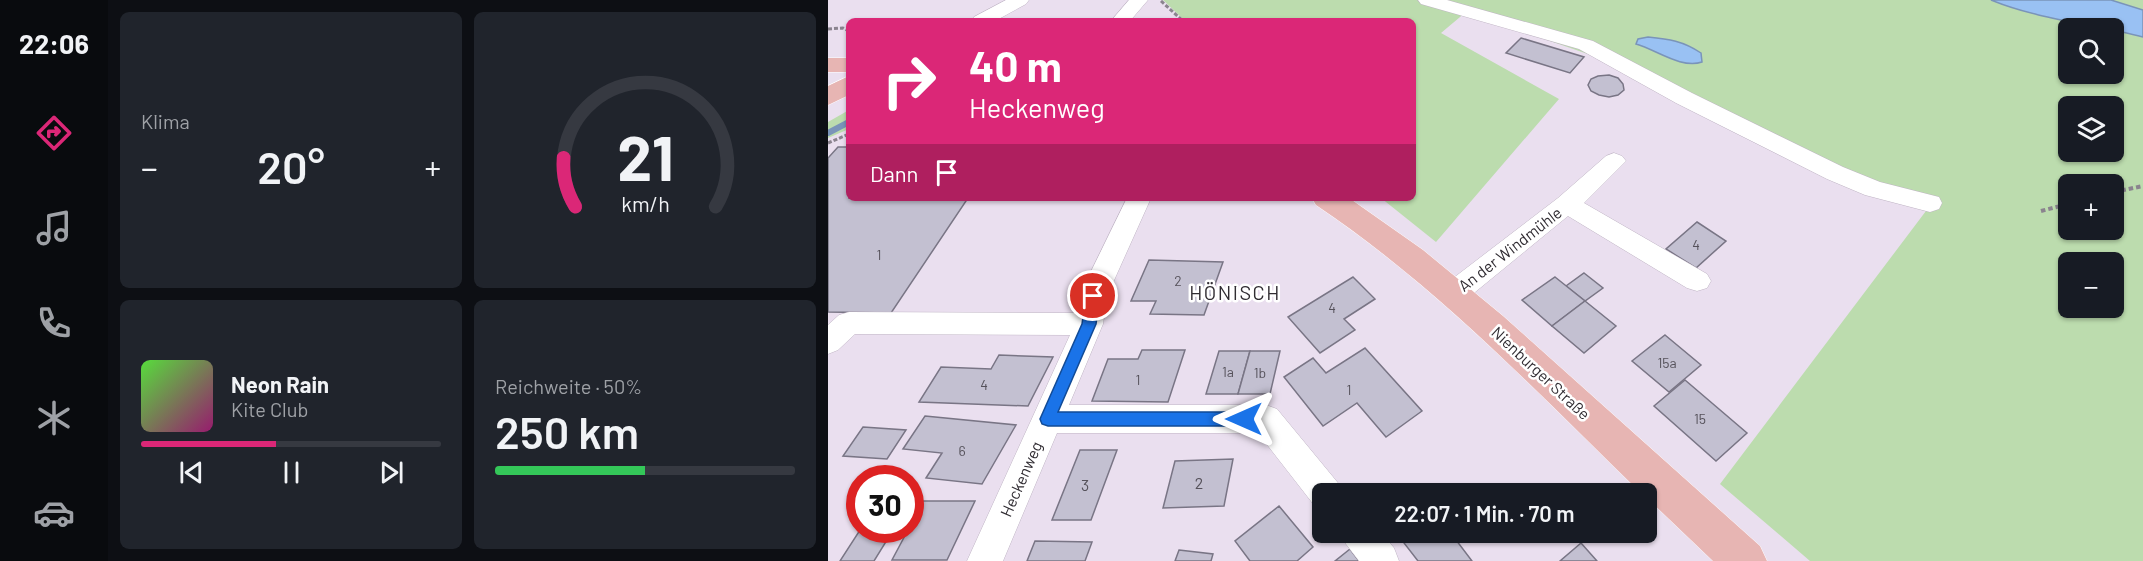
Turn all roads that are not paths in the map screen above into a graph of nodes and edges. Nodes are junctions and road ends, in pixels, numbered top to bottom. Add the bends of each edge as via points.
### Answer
1 (1020, 0) edge
2 (1139, 0) edge
3 (1427, 0) edge
4 (987, 18) edge
5 (1123, 18) edge
6 (828, 65) edge
7 (846, 65) edge
8 (846, 86) edge
9 (828, 97) edge
10 (846, 104) edge
11 (828, 113) edge
12 (1614, 161) dead end
13 (1138, 201) edge
14 (1331, 201) edge
15 (1930, 203) dead end
16 (1567, 204) junction
17 (1697, 281) dead end
18 (1453, 294) junction
19 (1089, 324) junction
20 (828, 342) edge
21 (1048, 419) junction
22 (1317, 483) edge
23 (1367, 543) edge
24 (986, 561) edge
25 (1381, 561) edge
26 (1745, 561) edge

1 - 4 street
2 - 5 street
3 - 15 street via 1586,45 1835,172 1874,189
6 - 7 main road
8 - 9 main road
10 - 11 main road
12 - 16 street, An der Windmühle
13 - 19 street, Heckenweg via 1093,296
14 - 18 main road, Nienburger Straße via 1385,238
16 - 17 street
16 - 18 street, An der Windmühle
18 - 26 main road, Nienburger Straße
19 - 20 street via 849,323
19 - 21 street, Heckenweg
21 - 22 street via 1266,419
21 - 24 street, Heckenweg
23 - 25 street

